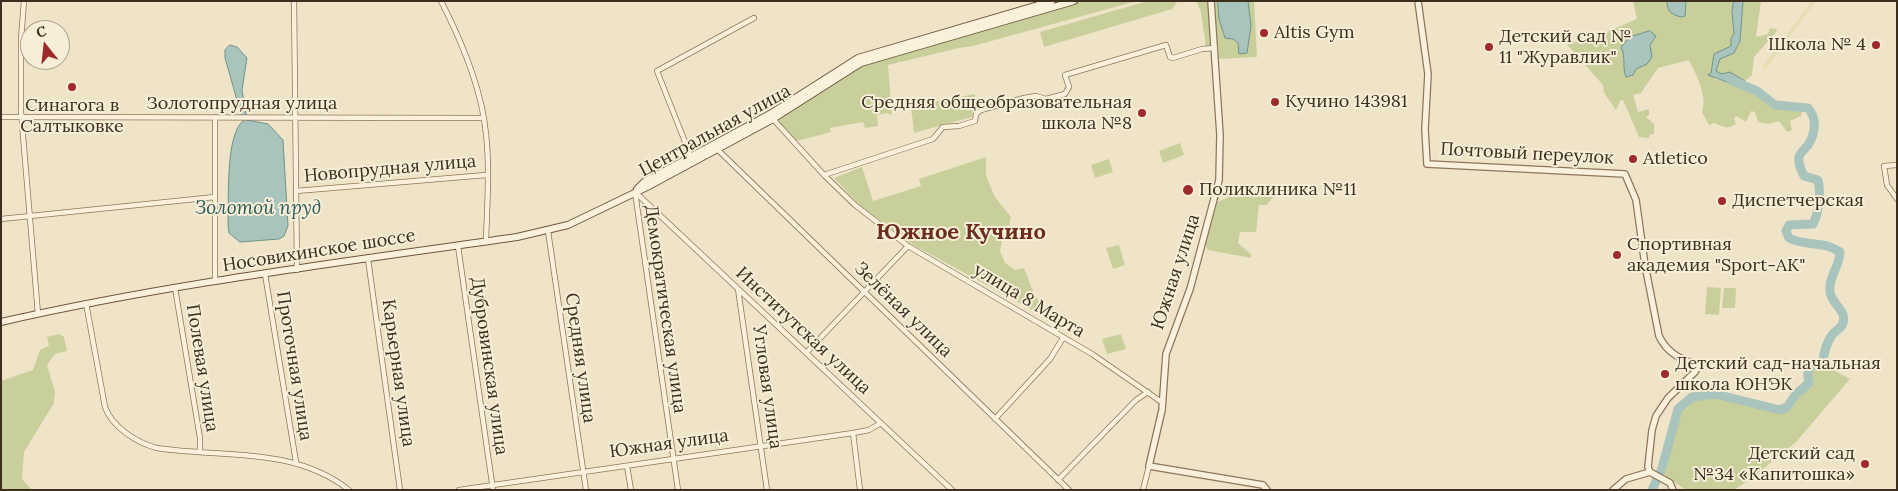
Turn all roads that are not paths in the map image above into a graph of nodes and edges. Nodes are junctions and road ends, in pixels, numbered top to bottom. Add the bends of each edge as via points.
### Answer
1 (24, 1) edge
2 (294, 1) edge
3 (441, 1) edge
4 (1052, 1) edge
5 (1074, 1) edge
6 (1211, 1) edge
7 (1418, 1) edge
8 (1058, 4) edge
9 (754, 18) dead end
10 (1215, 48) junction
11 (1, 117) edge
12 (22, 117) junction
13 (215, 117) junction
14 (295, 117) junction
15 (483, 118) junction
16 (773, 119) junction
17 (717, 149) junction
18 (691, 157) junction
19 (1897, 165) edge
20 (486, 175) junction
21 (824, 175) junction
22 (296, 191) junction
23 (635, 192) junction
24 (215, 197) junction
25 (1897, 199) edge
26 (31, 216) junction
27 (1, 219) edge
28 (548, 231) junction
29 (486, 241) junction
30 (458, 246) junction
31 (908, 246) junction
32 (368, 259) junction
33 (297, 270) junction
34 (265, 274) junction
35 (215, 282) junction
36 (175, 288) junction
37 (738, 289) junction
38 (865, 292) junction
39 (86, 303) junction
40 (38, 314) junction
41 (1, 322) edge
42 (1063, 338) junction
43 (806, 353) junction
44 (1148, 392) junction
45 (1163, 403) junction
46 (995, 419) junction
47 (881, 423) junction
48 (853, 433) junction
49 (761, 446) junction
50 (200, 452) junction
51 (673, 459) junction
52 (296, 462) junction
53 (627, 466) junction
54 (1149, 466) junction
55 (583, 472) junction
56 (1652, 473) junction
57 (1058, 480) junction
58 (493, 487) edge
59 (349, 490) edge
60 (400, 490) edge
61 (459, 490) edge
62 (586, 490) edge
63 (631, 490) edge
64 (678, 490) edge
65 (767, 490) edge
66 (860, 490) edge
67 (952, 490) edge
68 (1069, 490) edge
69 (1143, 490) edge
70 (1267, 490) edge
71 (1613, 490) edge
72 (1673, 490) edge

1 - 12 street
2 - 14 street
3 - 15 street via 467,59
4 - 18 main road, Центральная улица via 866,54 770,114
5 - 8 main road, Центральная улица
6 - 10 street, Южная улица
7 - 56 street, Почтовый переулок via 1428,74 1424,134 1427,164 1625,174 1636,200 1659,336 1674,354 1699,365 1656,416 1650,439
8 - 16 main road, Центральная улица via 868,60
9 - 18 street via 657,71
10 - 21 street via 1173,58 1166,45 1065,76 1069,88 1065,94 1046,99 1036,96 1024,98 981,110 975,121 943,127 933,139
10 - 45 street, Южная улица via 1219,180 1195,270 1166,354
11 - 12 street, Золотопрудная улица
12 - 13 street, Золотопрудная улица
12 - 26 street
13 - 14 street, Золотопрудная улица
13 - 24 street
14 - 15 street, Золотопрудная улица
14 - 22 street
15 - 20 street
16 - 17 main road, Центральная улица
16 - 21 street, улица 8 Марта
17 - 23 main road, Центральная улица
17 - 38 street, Зелёная улица
18 - 23 main road, Центральная улица via 644,182
19 - 25 street via 1884,166 1887,185
20 - 22 street, Новопрудная улица
20 - 29 street
21 - 31 street, улица 8 Марта via 855,205
22 - 33 street
23 - 28 main road, Носовихинское шоссе via 588,217
23 - 37 street, Институтская улица
23 - 51 street, Демократическая улица
24 - 26 street
24 - 35 street
26 - 27 street
26 - 40 street
28 - 29 main road, Носовихинское шоссе
28 - 55 street, Средняя улица
29 - 30 main road, Носовихинское шоссе
30 - 32 main road, Носовихинское шоссе
30 - 58 street, Дубровинская улица
31 - 38 street
31 - 42 street, улица 8 Марта
32 - 33 main road, Носовихинское шоссе
32 - 60 street, Карьерная улица
33 - 34 main road, Носовихинское шоссе
34 - 35 main road, Носовихинское шоссе
34 - 52 street, Проточная улица
35 - 36 main road, Носовихинское шоссе
36 - 39 main road, Носовихинское шоссе
36 - 50 street, Полевая улица
37 - 43 street, Институтская улица
37 - 49 street, Угловая улица
38 - 43 street
38 - 46 street, Зелёная улица
39 - 40 main road, Носовихинское шоссе
39 - 50 street via 102,392 111,418 138,440 151,446
40 - 41 main road, Носовихинское шоссе
42 - 44 street, улица 8 Марта
42 - 46 street via 1050,359
43 - 47 street, Институтская улица
44 - 45 street, улица 8 Марта
44 - 57 street via 1136,400
45 - 54 street, Южная улица
46 - 57 street, Зелёная улица
47 - 48 street, Южная улица
47 - 67 street, Институтская улица
48 - 49 street, Южная улица
48 - 66 street
49 - 51 street, Южная улица
49 - 65 street, Угловая улица
50 - 52 street
51 - 53 street, Южная улица
51 - 64 street, Демократическая улица
52 - 59 street via 327,475
53 - 55 street, Южная улица
53 - 63 street
54 - 69 street, Южная улица
54 - 70 street via 1263,485
55 - 58 street, Южная улица
55 - 62 street, Средняя улица
56 - 71 street via 1626,480
56 - 72 street via 1670,484
57 - 68 street, Зелёная улица
58 - 61 street, Южная улица

